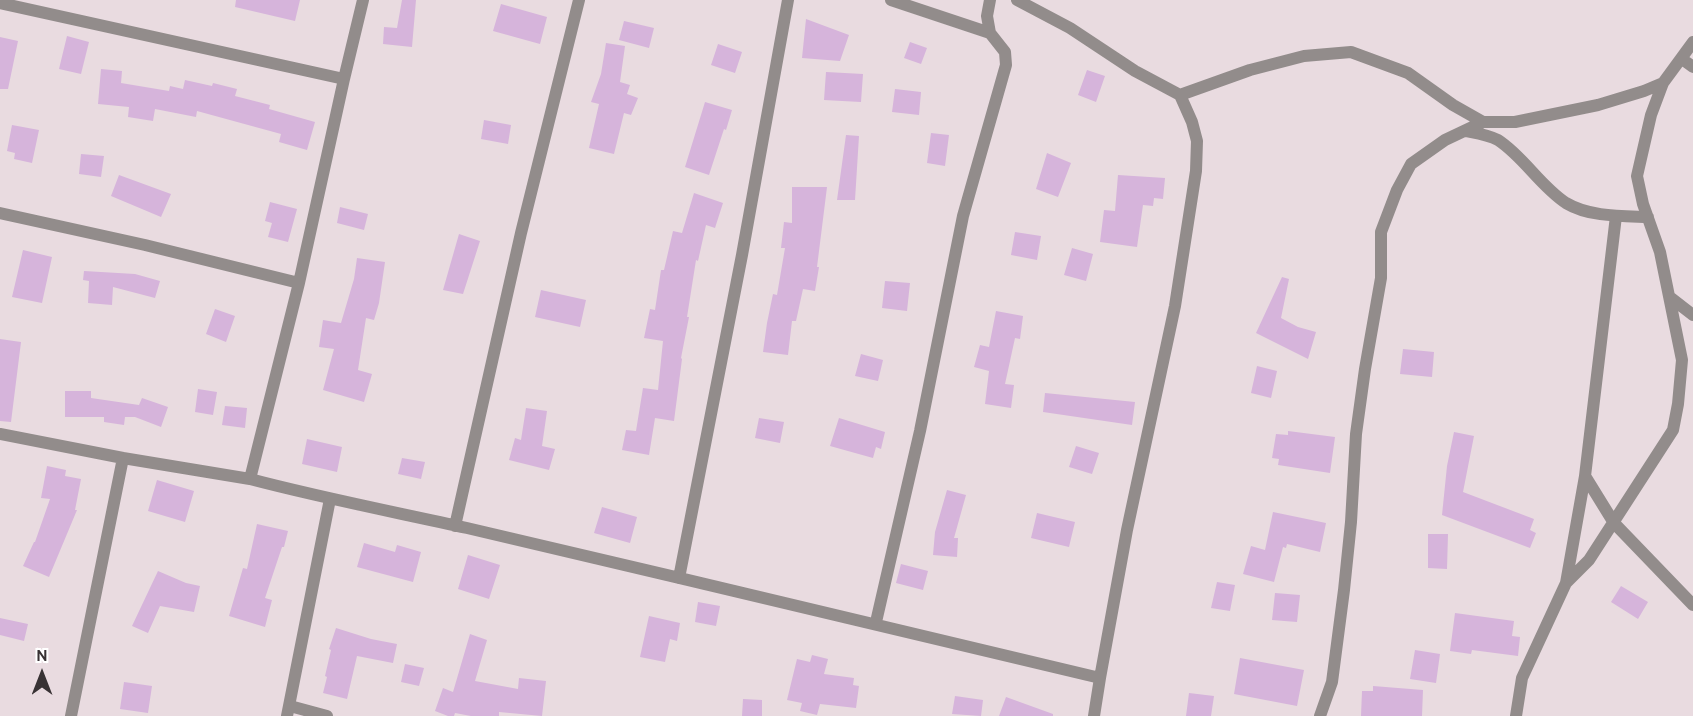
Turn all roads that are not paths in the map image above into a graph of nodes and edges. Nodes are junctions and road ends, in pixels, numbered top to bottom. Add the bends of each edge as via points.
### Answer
1 (363, 0) edge
2 (579, 0) edge
3 (788, 0) edge
4 (891, 0) edge
5 (990, 0) edge
6 (1017, 0) edge
7 (0, 3) edge
8 (990, 33) junction
9 (1693, 42) edge
10 (1682, 59) junction
11 (1693, 67) edge
12 (344, 79) junction
13 (1663, 83) junction
14 (1180, 95) junction
15 (1484, 122) junction
16 (1466, 131) junction
17 (0, 213) edge
18 (1616, 216) junction
19 (1648, 217) junction
20 (299, 283) junction
21 (1671, 298) junction
22 (1693, 315) edge
23 (0, 434) edge
24 (123, 458) junction
25 (1585, 476) junction
26 (250, 479) junction
27 (330, 499) junction
28 (1614, 524) junction
29 (455, 526) junction
30 (679, 578) junction
31 (1566, 583) junction
32 (1693, 605) edge
33 (876, 622) junction
34 (1100, 678) junction
35 (289, 711) edge
36 (71, 716) edge
37 (327, 716) edge
38 (1094, 716) edge
39 (1320, 716) edge
40 (1516, 716) edge

1 - 12 street
2 - 29 street
3 - 30 street
4 - 8 street
5 - 8 street
6 - 14 street
7 - 12 street
8 - 33 street via 1005,51 1006,65 963,216 920,431
9 - 10 street
10 - 11 street
10 - 13 street
12 - 20 street
13 - 15 street via 1598,105 1515,122
13 - 19 street via 1637,176
14 - 15 street via 1304,56 1351,51 1408,73
14 - 34 street via 1197,141 1196,171 1175,306
15 - 16 street
16 - 18 street via 1496,139 1568,204
16 - 39 street via 1444,140 1411,164 1396,190 1381,232 1381,278 1356,434 1344,590 1332,682
17 - 20 street
18 - 19 street
18 - 25 street
19 - 21 street
20 - 26 street
21 - 22 street
21 - 28 street via 1682,360 1673,429
23 - 24 street
24 - 26 street
24 - 36 street
25 - 28 street
25 - 31 street
26 - 27 street
27 - 29 street
27 - 35 street
28 - 31 street via 1589,560
28 - 32 street
29 - 30 street
30 - 33 street
31 - 40 street via 1522,678
33 - 34 street
34 - 38 street
35 - 37 street

